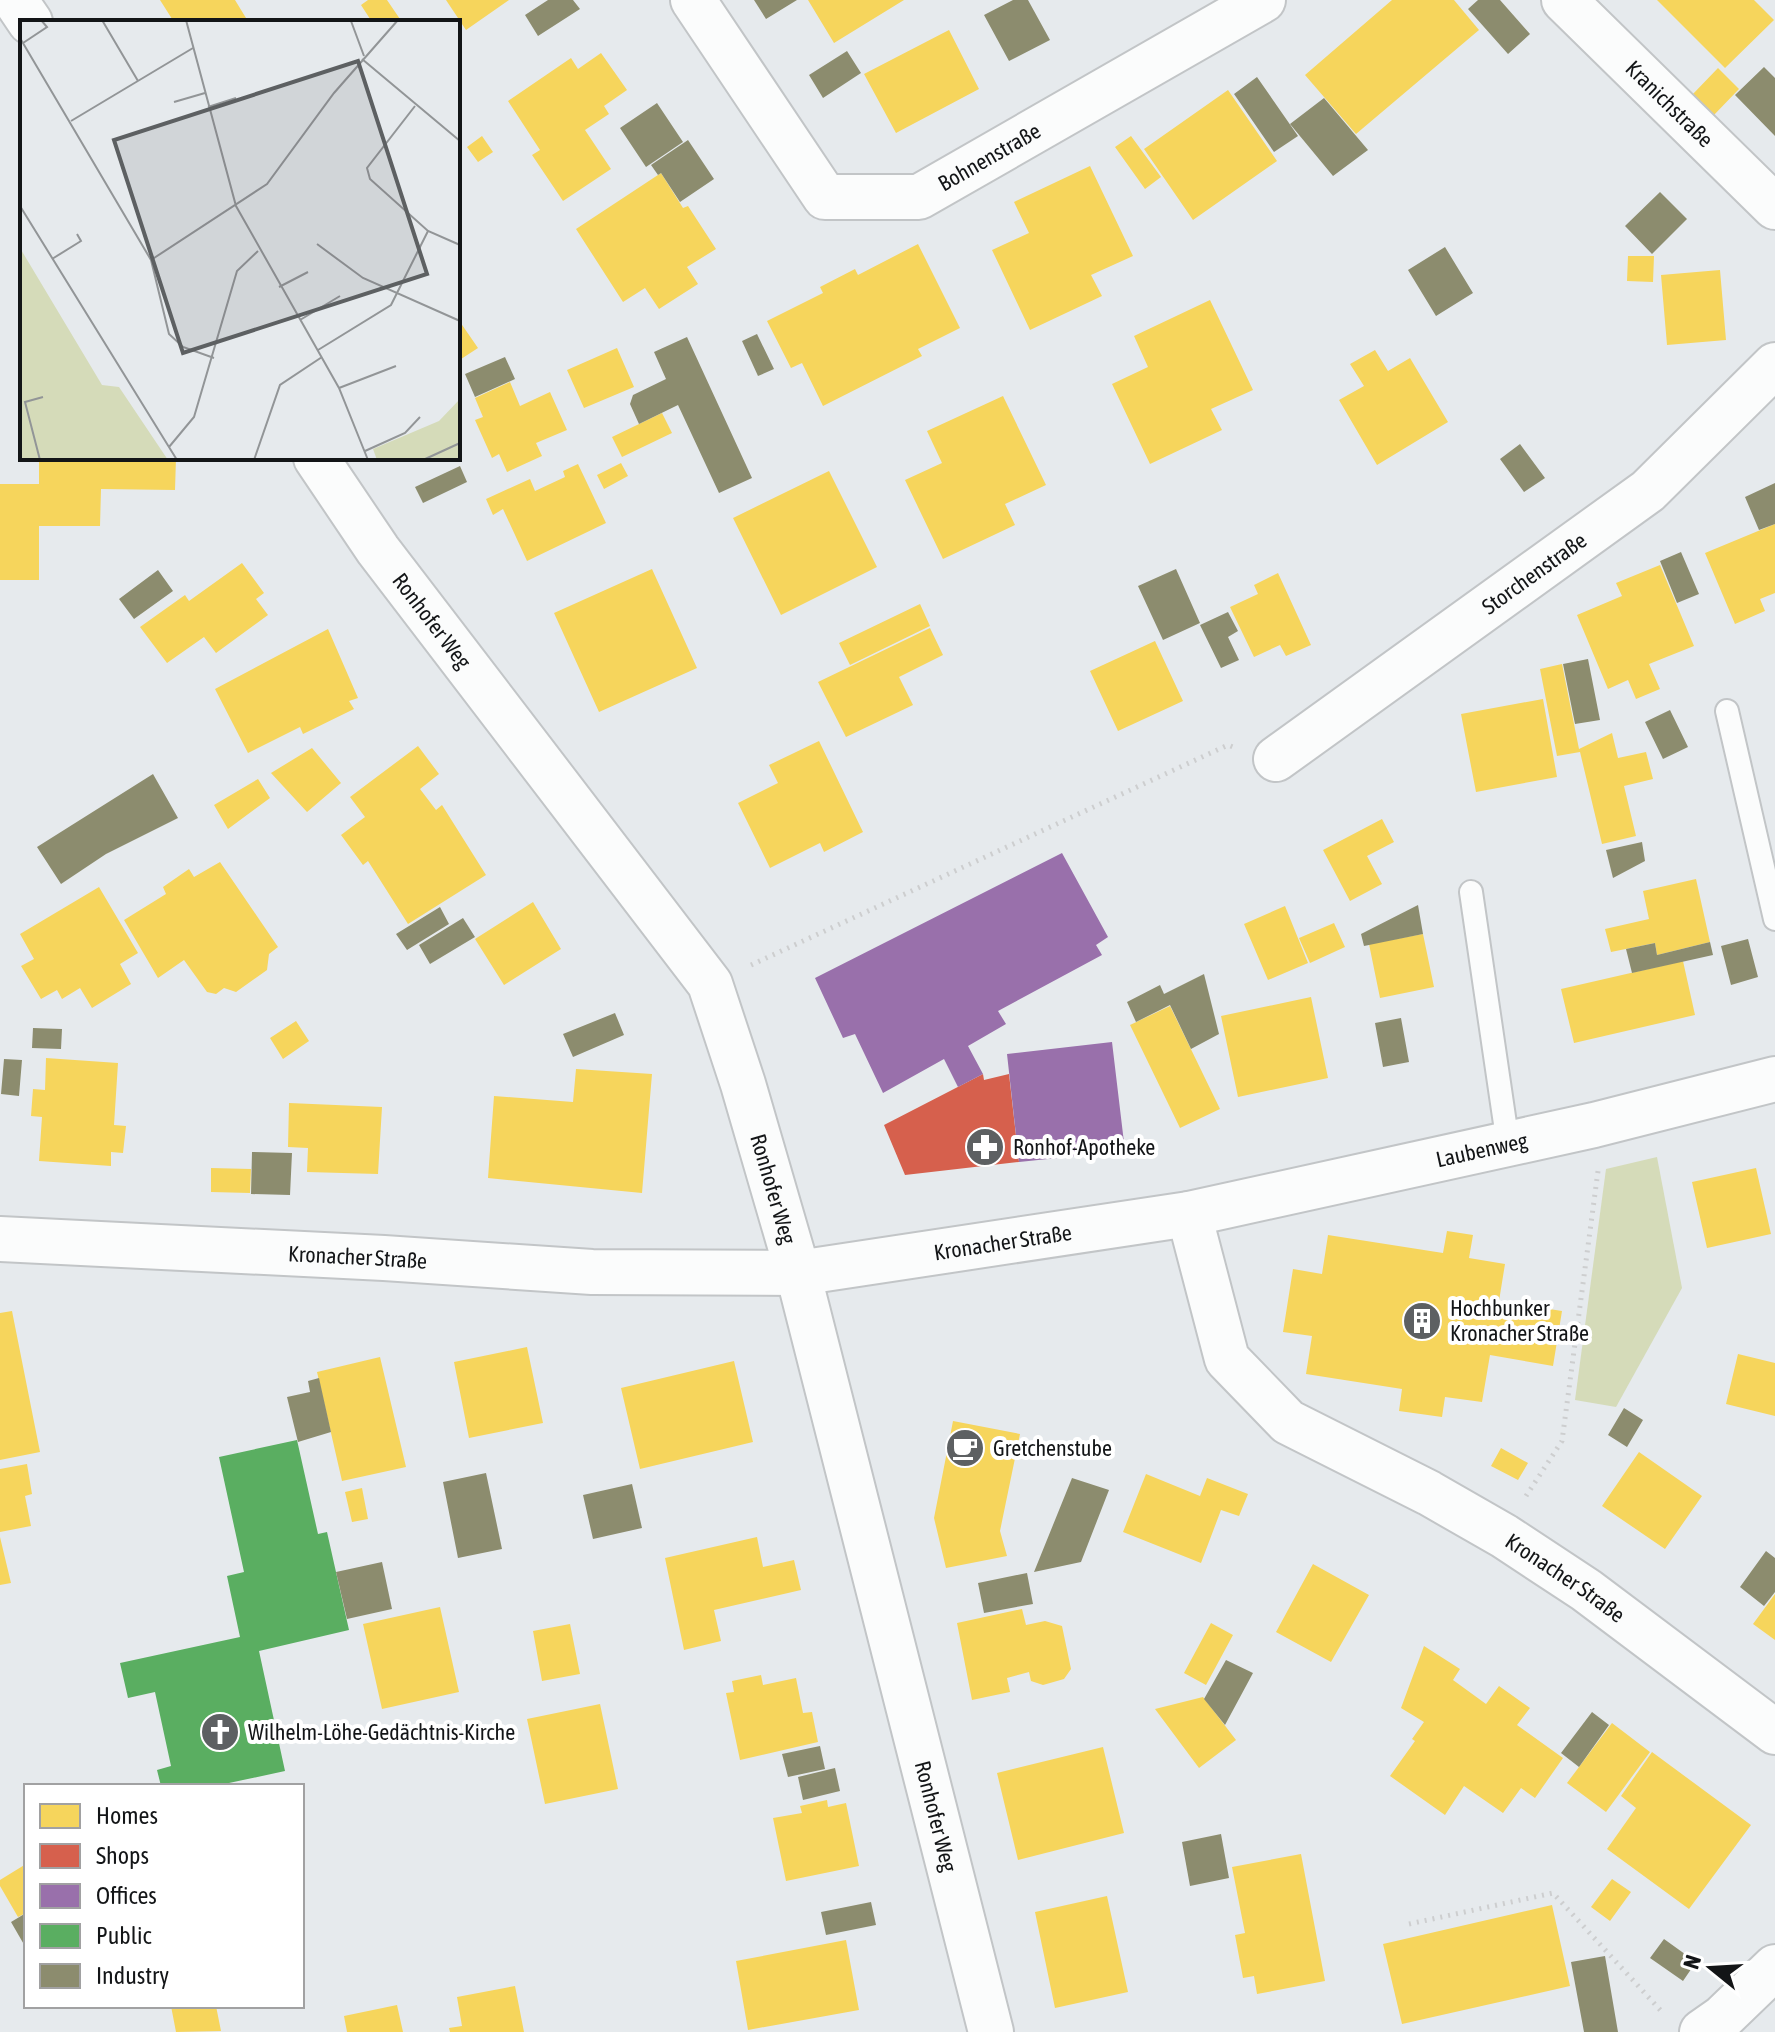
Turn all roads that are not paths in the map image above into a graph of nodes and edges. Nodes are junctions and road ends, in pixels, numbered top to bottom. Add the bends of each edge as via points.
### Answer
1 (15, 0) edge
2 (693, 0) edge
3 (1263, 0) edge
4 (1564, 0) edge
5 (29, 20) edge
6 (1775, 207) edge
7 (1775, 365) edge
8 (317, 460) edge
9 (1727, 711) dead end
10 (1276, 759) road end
11 (1471, 892) dead end
12 (1775, 919) edge
13 (1775, 1079) edge
14 (1508, 1144) junction
15 (1189, 1214) junction
16 (0, 1239) edge
17 (798, 1273) junction
18 (1775, 1732) edge
19 (1775, 1967) edge
20 (1686, 2026) edge
21 (991, 2032) edge

1 - 5 street
2 - 3 street, Bohnenstraße via 825,197 919,197
4 - 6 street, Kranichstraße
7 - 10 street, Storchenstraße via 1648,491
8 - 17 street, Ronhofer Weg via 378,550 710,984
9 - 12 lane
11 - 14 lane
13 - 14 street, Laubenweg
14 - 15 street, Laubenweg
15 - 17 street, Kronacher Straße
15 - 18 street, Kronacher Straße via 1227,1359 1288,1422 1504,1536 1586,1590
16 - 17 street, Kronacher Straße via 592,1272
17 - 21 street, Ronhofer Weg
19 - 20 street via 1722,2018

